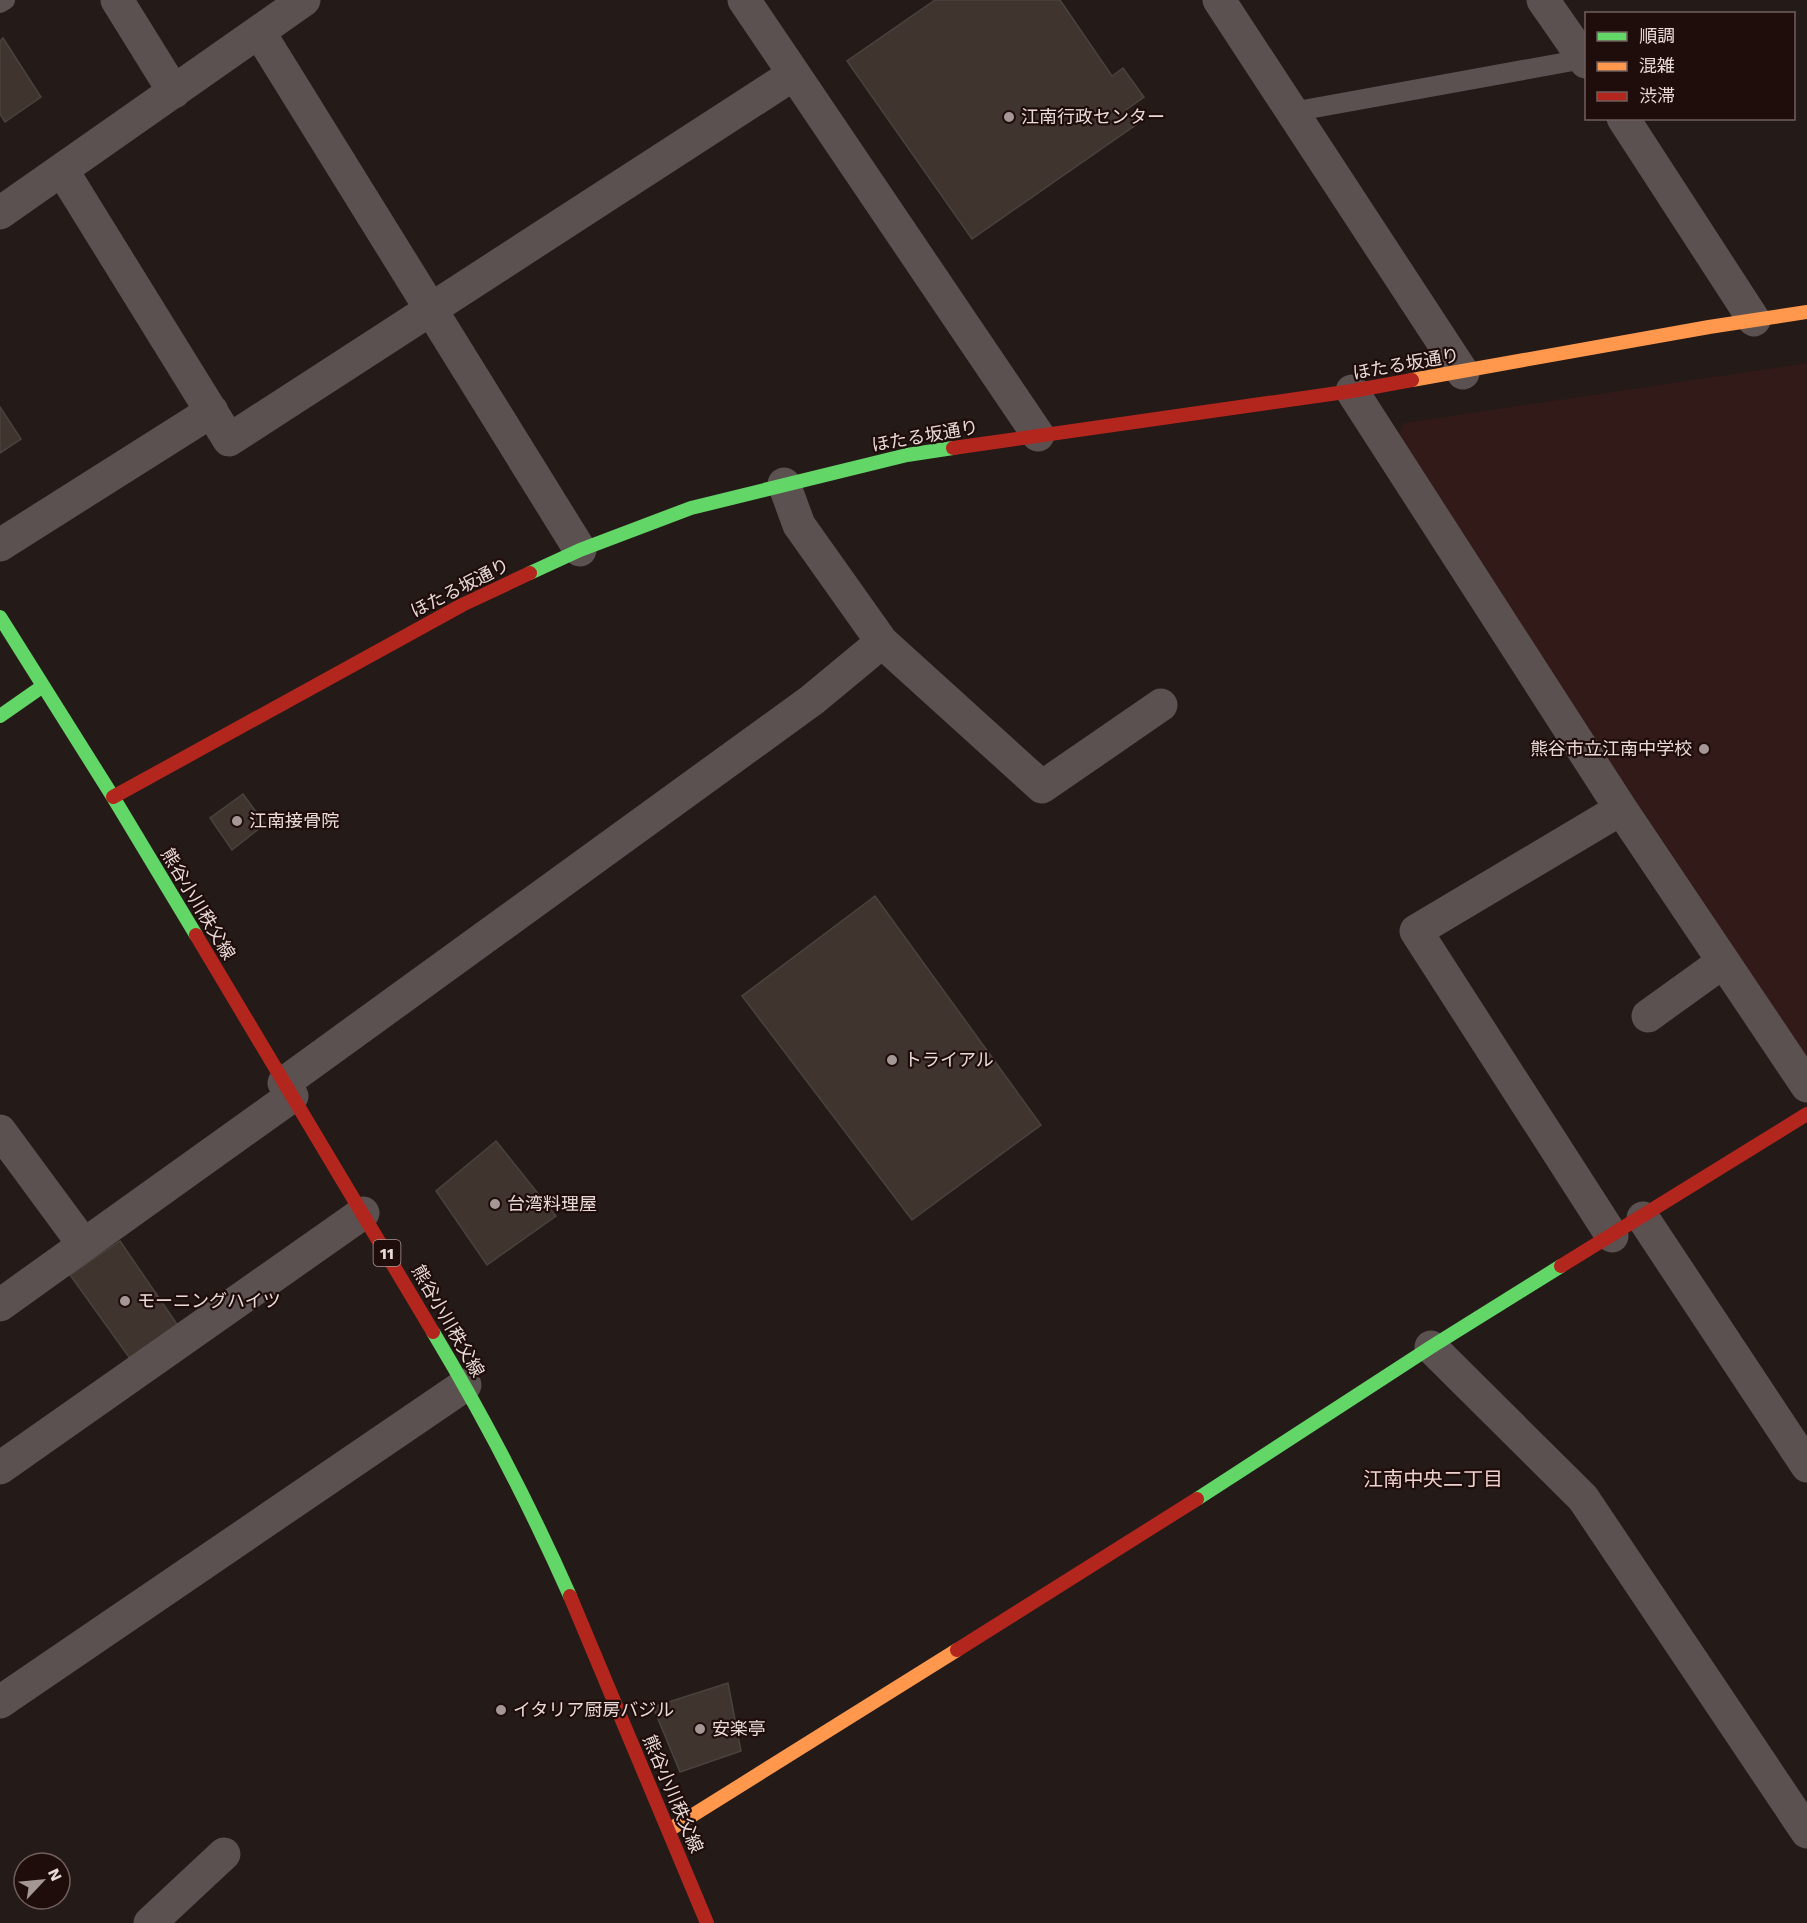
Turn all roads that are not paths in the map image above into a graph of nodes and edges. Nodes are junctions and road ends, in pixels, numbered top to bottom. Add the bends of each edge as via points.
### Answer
1 (5, 0) edge
2 (117, 0) edge
3 (304, 0) edge
4 (744, 0) edge
5 (1219, 0) edge
6 (1543, 0) edge
7 (0, 3) edge
8 (259, 32) junction
9 (1585, 61) edge
10 (794, 74) junction
11 (174, 92) junction
12 (1292, 112) junction
13 (1624, 120) edge
14 (62, 170) junction
15 (0, 213) edge
16 (430, 309) junction
17 (1807, 312) edge
18 (1754, 320) junction
19 (1463, 373) junction
20 (1352, 392) junction
21 (212, 411) junction
22 (1038, 435) junction
23 (783, 484) junction
24 (0, 545) edge
25 (580, 550) junction
26 (0, 617) edge
27 (882, 642) junction
28 (43, 686) junction
29 (1161, 705) dead end
30 (0, 716) edge
31 (113, 797) junction
32 (1621, 809) junction
33 (1723, 962) junction
34 (1648, 1016) dead end
35 (1807, 1086) edge
36 (288, 1090) junction
37 (1807, 1114) edge
38 (0, 1131) edge
39 (363, 1213) junction
40 (1643, 1218) junction
41 (1612, 1236) junction
42 (84, 1245) junction
43 (0, 1305) edge
44 (1431, 1347) junction
45 (465, 1385) junction
46 (1807, 1466) edge
47 (0, 1468) edge
48 (0, 1702) edge
49 (669, 1830) junction
50 (1807, 1832) edge
51 (224, 1854) dead end
52 (150, 1923) edge
53 (707, 1923) edge

1 - 7 lane
2 - 11 street
3 - 8 street
4 - 10 street
5 - 12 street
6 - 9 street
8 - 11 street
8 - 16 street
9 - 12 lane
10 - 16 street
10 - 22 street
11 - 14 street
12 - 19 street
13 - 18 street
14 - 15 street
14 - 21 street
16 - 21 street via 229,440
16 - 25 street
17 - 18 street, ほたる坂通り
18 - 19 street, ほたる坂通り
19 - 20 street, ほたる坂通り
20 - 22 street, ほたる坂通り
20 - 32 street
21 - 24 street
22 - 23 street, ほたる坂通り via 907,455
23 - 25 street, ほたる坂通り via 691,508
23 - 27 street via 799,525
25 - 31 street, ほたる坂通り via 462,605
26 - 28 street, 熊谷小川秩父線 / 11
27 - 29 street via 1042,787
27 - 36 street via 812,700
28 - 30 street
28 - 31 street, 熊谷小川秩父線 / 11
31 - 36 street, 熊谷小川秩父線 / 11
32 - 33 street
32 - 41 street via 1416,931
33 - 34 street
33 - 35 street
36 - 39 street, 熊谷小川秩父線 / 11
36 - 42 street
37 - 40 street
38 - 42 street
39 - 45 street, 熊谷小川秩父線 / 11
39 - 47 street
40 - 41 street
40 - 46 street
41 - 44 street
42 - 43 street
44 - 49 street via 1112,1554
44 - 50 street via 1583,1498
45 - 48 street
45 - 49 street, 熊谷小川秩父線 / 11 via 560,1575
49 - 53 street, 熊谷小川秩父線 / 11
51 - 52 street

